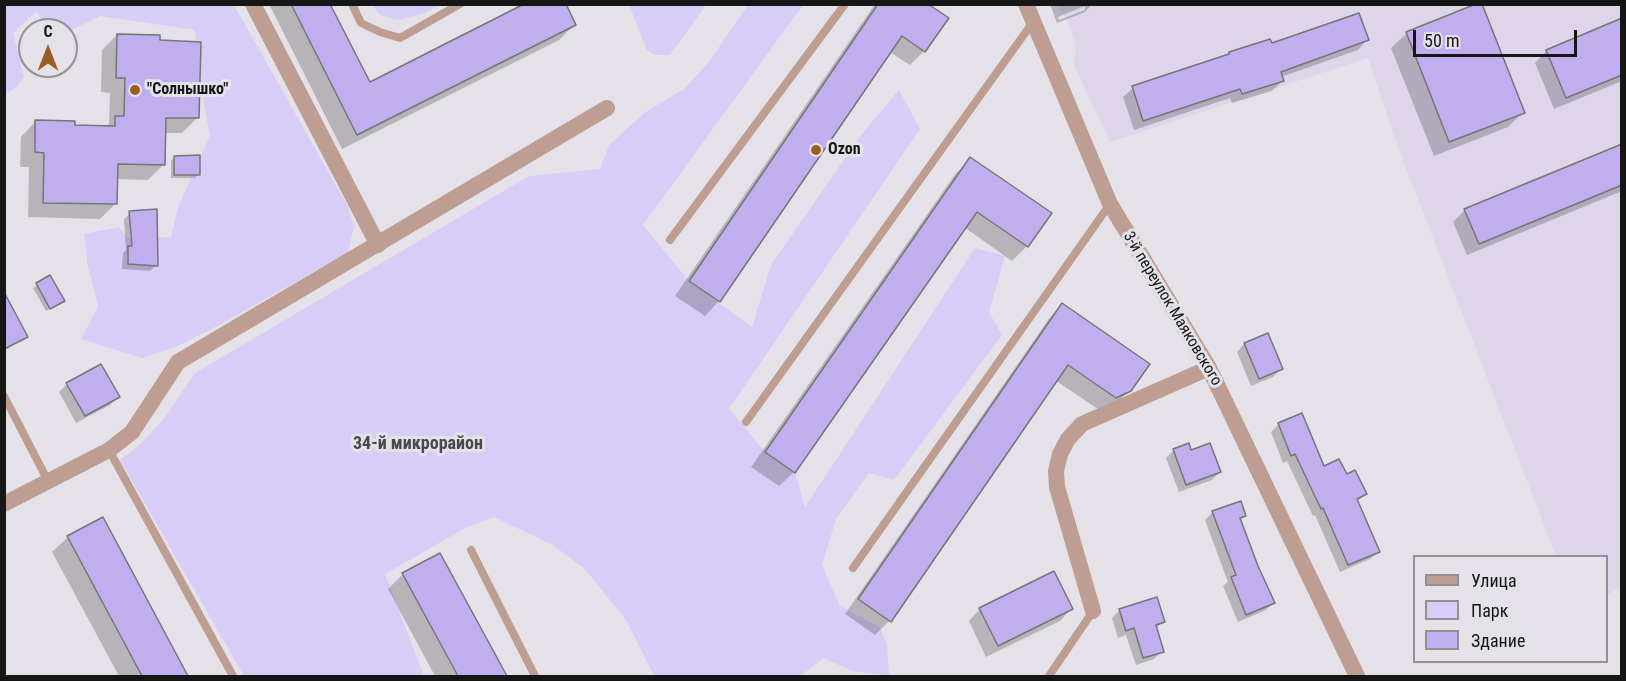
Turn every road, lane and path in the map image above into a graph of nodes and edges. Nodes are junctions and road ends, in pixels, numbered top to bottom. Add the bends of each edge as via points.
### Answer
1 (253, 4) edge
2 (351, 4) edge
3 (460, 4) edge
4 (845, 4) edge
5 (1026, 4) edge
6 (1033, 22) junction
7 (607, 108) dead end
8 (1110, 204) junction
9 (670, 240) dead end
10 (378, 245) junction
11 (1209, 368) junction
12 (4, 396) edge
13 (746, 422) dead end
14 (109, 450) junction
15 (48, 480) junction
16 (4, 504) edge
17 (471, 550) dead end
18 (853, 568) dead end
19 (1093, 610) joint
20 (233, 676) edge
21 (535, 676) edge
22 (1049, 676) edge
23 (1357, 676) edge

1 - 10 street
2 - 3 lane via 361,23 400,38
4 - 9 lane
5 - 6 street, 3-й переулок Маяковского
6 - 8 street, 3-й переулок Маяковского
6 - 13 lane
7 - 10 street
8 - 11 street, 3-й переулок Маяковского
8 - 18 lane
10 - 14 street via 178,362 132,432
11 - 19 street via 1082,424 1060,454 1057,488
11 - 23 street, 3-й переулок Маяковского
12 - 15 lane
14 - 15 street
14 - 20 lane
15 - 16 street
17 - 21 lane
19 - 22 lane

